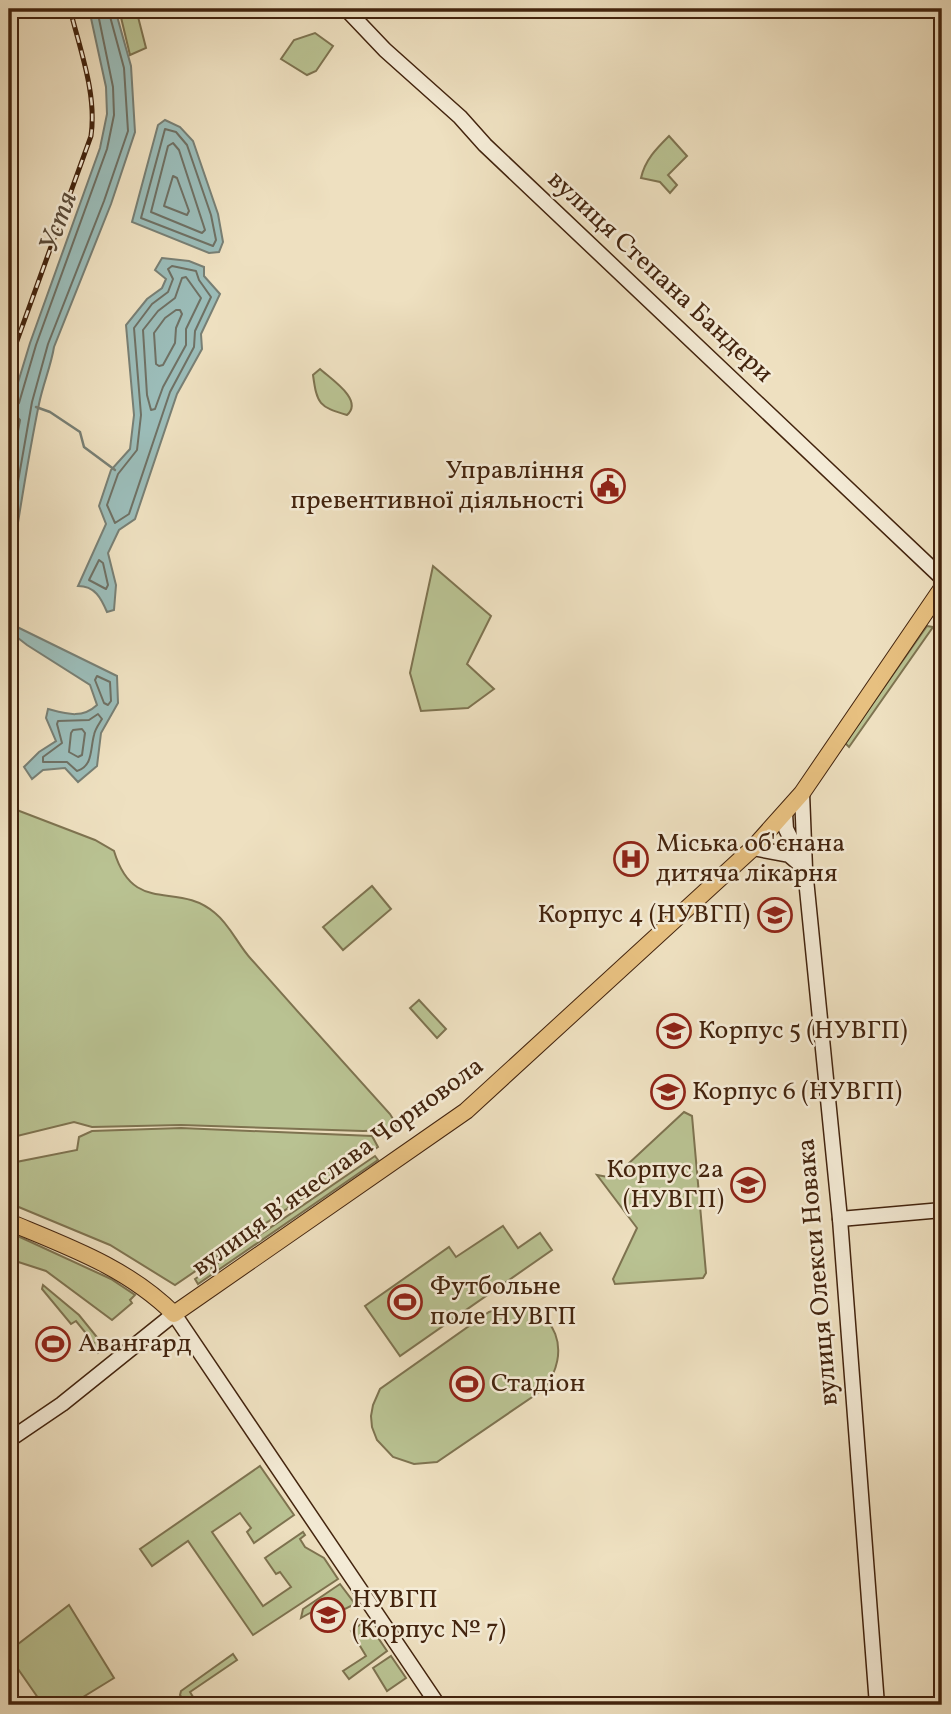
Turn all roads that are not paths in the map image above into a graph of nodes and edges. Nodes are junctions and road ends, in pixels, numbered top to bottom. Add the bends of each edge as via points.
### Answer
1 (346, 9) edge
2 (942, 578) edge
3 (942, 588) edge
4 (802, 793) junction
5 (785, 814) junction
6 (803, 829) junction
7 (753, 848) junction
8 (805, 869) junction
9 (942, 1210) edge
10 (840, 1219) junction
11 (9, 1222) edge
12 (174, 1314) junction
13 (9, 1440) edge
14 (438, 1705) edge
15 (877, 1705) edge

1 - 2 main road, вулиця Степана Бандери
3 - 4 main road, вулиця Вʼячеслава Чорновола
4 - 5 main road, вулиця Вʼячеслава Чорновола
4 - 6 main road, вулиця Олекси Новака
5 - 6 main road
5 - 7 main road, вулиця Вʼячеслава Чорновола
5 - 8 main road via 786,829
6 - 8 main road, вулиця Олекси Новака
7 - 8 main road via 789,856
7 - 12 main road, вулиця Вʼячеслава Чорновола via 466,1111
8 - 10 main road, вулиця Олекси Новака
9 - 10 main road
10 - 15 main road, вулиця Олекси Новака
11 - 12 main road via 112,1266
12 - 13 main road, вулиця Вʼячеслава Чорновола via 62,1404
12 - 14 main road

